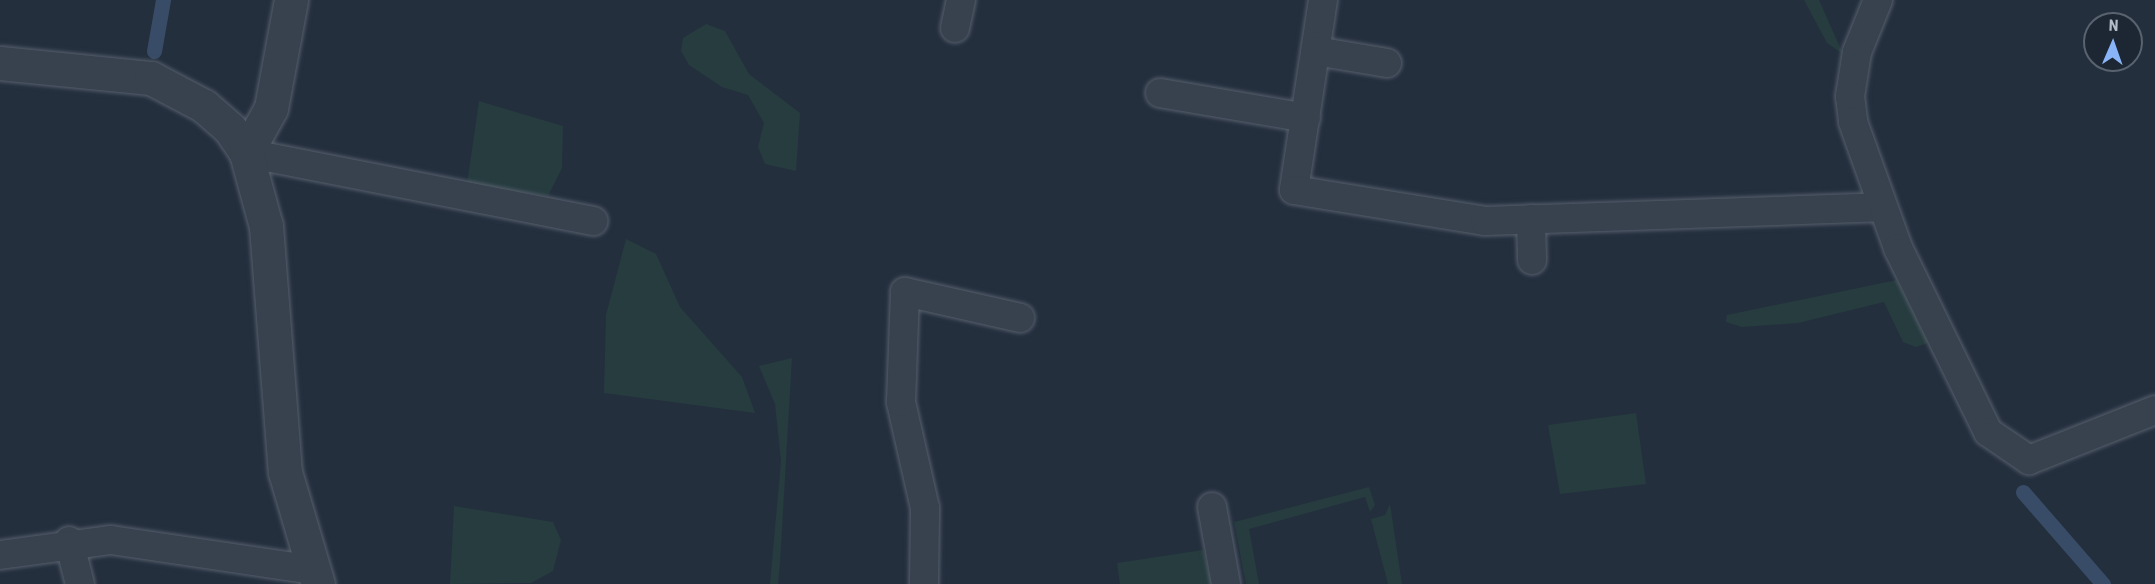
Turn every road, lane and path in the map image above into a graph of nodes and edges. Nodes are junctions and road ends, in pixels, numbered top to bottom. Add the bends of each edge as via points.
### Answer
1 (291, 0) edge
2 (961, 0) edge
3 (1323, 0) edge
4 (1878, 0) edge
5 (955, 28) dead end
6 (1316, 51) junction
7 (0, 63) edge
8 (1387, 63) dead end
9 (1160, 93) dead end
10 (1306, 118) junction
11 (246, 153) junction
12 (1881, 207) junction
13 (1531, 219) junction
14 (593, 221) dead end
15 (1532, 260) dead end
16 (1020, 318) dead end
17 (2155, 410) edge
18 (1212, 507) dead end
19 (69, 541) junction
20 (0, 555) edge
21 (316, 577) edge
22 (80, 584) edge
23 (924, 584) edge
24 (1226, 584) edge

1 - 11 street via 271,108
2 - 5 lane
3 - 6 lane
4 - 12 lane via 1857,52 1850,96
6 - 8 lane
6 - 10 lane
7 - 11 street via 151,78 204,106 230,129
9 - 10 lane
10 - 13 lane via 1294,190 1485,220
11 - 14 lane
11 - 21 street via 267,226 285,472
12 - 13 lane
12 - 17 lane via 1988,432 2029,460
13 - 15 lane
16 - 23 lane via 905,292 901,402 924,508
18 - 24 lane
19 - 20 lane
19 - 21 lane via 111,540
19 - 22 lane

